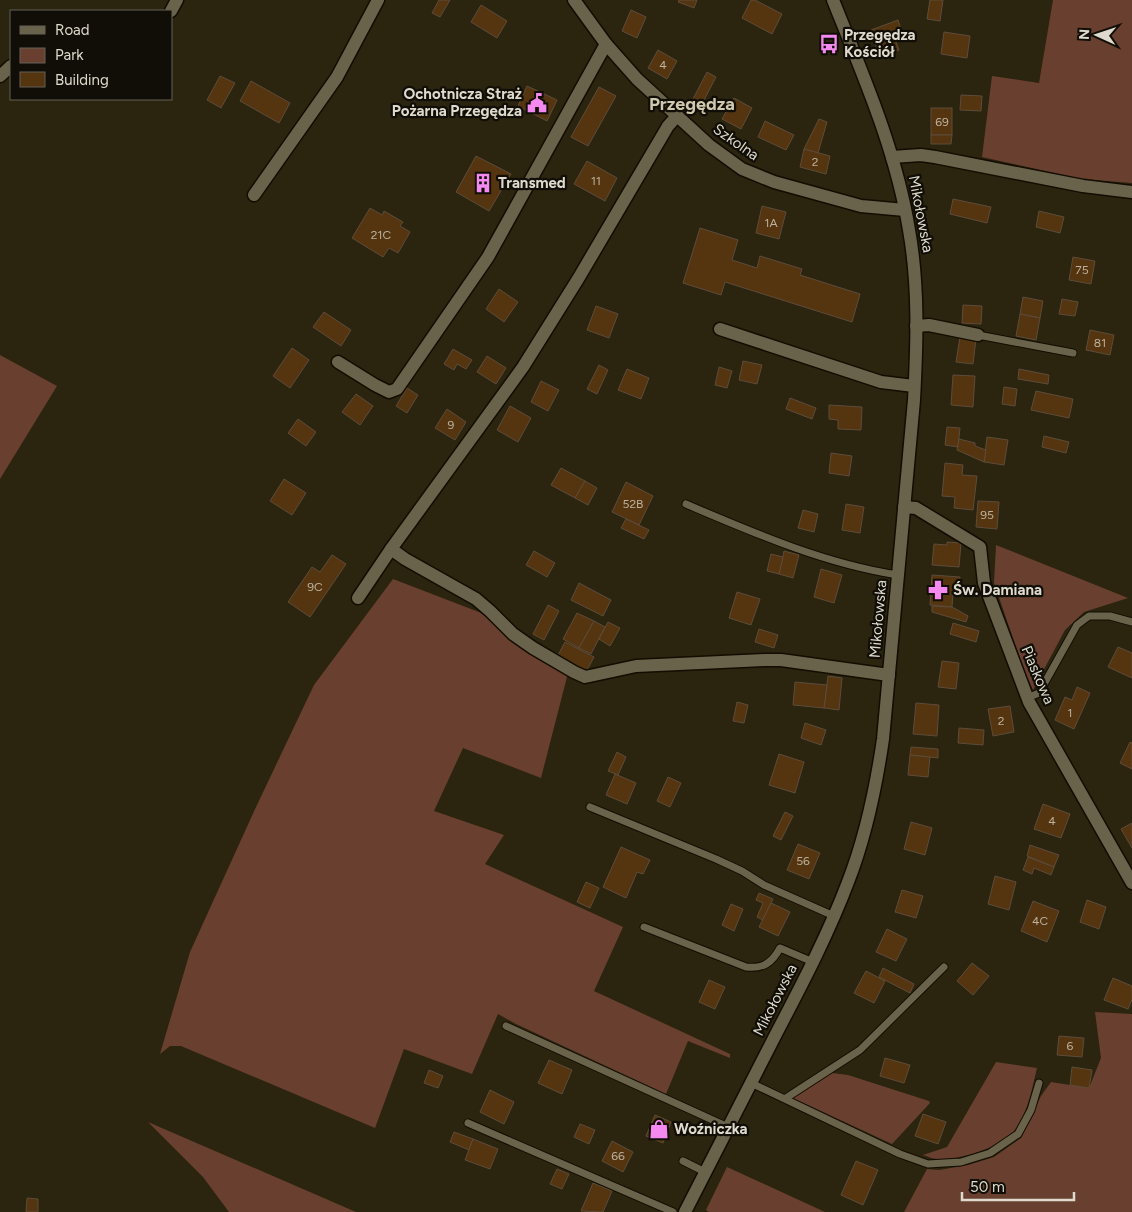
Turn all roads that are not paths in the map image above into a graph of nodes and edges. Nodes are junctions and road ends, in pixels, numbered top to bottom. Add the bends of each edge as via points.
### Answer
1 (378, 0) edge
2 (574, 0) edge
3 (833, 0) edge
4 (606, 44) junction
5 (10, 66) edge
6 (0, 76) edge
7 (677, 116) junction
8 (892, 157) junction
9 (1132, 192) edge
10 (254, 194) dead end
11 (905, 210) junction
12 (916, 326) junction
13 (720, 330) dead end
14 (978, 335) joint
15 (1073, 354) dead end
16 (338, 362) dead end
17 (914, 386) junction
18 (686, 504) dead end
19 (904, 507) junction
20 (391, 549) junction
21 (898, 575) junction
22 (358, 598) dead end
23 (1132, 622) edge
24 (889, 675) junction
25 (1027, 698) junction
26 (590, 807) dead end
27 (1132, 883) edge
28 (834, 916) junction
29 (644, 926) dead end
30 (813, 962) junction
31 (944, 967) dead end
32 (506, 1026) dead end
33 (751, 1083) junction
34 (1039, 1084) dead end
35 (786, 1098) junction
36 (468, 1123) dead end
37 (728, 1127) junction
38 (683, 1161) dead end
39 (705, 1172) junction
40 (672, 1212) edge
41 (685, 1212) edge

1 - 10 street via 337,78
2 - 4 street, Szkolna
3 - 8 street, Mikołowska
4 - 7 street, Szkolna via 637,79
4 - 16 street via 488,257 397,389 389,392
5 - 6 street
7 - 11 street, Szkolna via 722,155 755,175 861,206
7 - 20 street via 523,367
8 - 9 street via 935,157 1082,186
8 - 11 street, Mikołowska
11 - 12 street, Mikołowska via 913,260
12 - 14 street via 929,325
12 - 17 street, Mikołowska
13 - 17 street via 880,382
14 - 15 lane
17 - 19 street, Mikołowska
18 - 21 lane via 816,554 872,571
19 - 21 street, Mikołowska
19 - 25 street, Piaskowa via 916,508 980,548 984,584
20 - 22 street
20 - 24 street via 476,599 513,634 585,677 636,666 765,660
21 - 24 street, Mikołowska
23 - 25 lane via 1110,616 1089,616 1077,625 1039,693
24 - 28 street, Mikołowska via 882,747 870,810 853,870
25 - 27 street, Piaskowa
26 - 28 lane via 716,859 764,885
28 - 30 street, Mikołowska
29 - 30 lane via 746,967 764,966 780,948
30 - 33 street, Mikołowska
31 - 35 lane via 860,1050
32 - 37 lane
33 - 35 lane
33 - 37 street, Mikołowska
34 - 35 lane via 1031,1110 1018,1134 990,1153 961,1162 928,1164 900,1154
36 - 40 lane
37 - 39 street, Mikołowska
38 - 39 lane
39 - 41 street, Mikołowska

